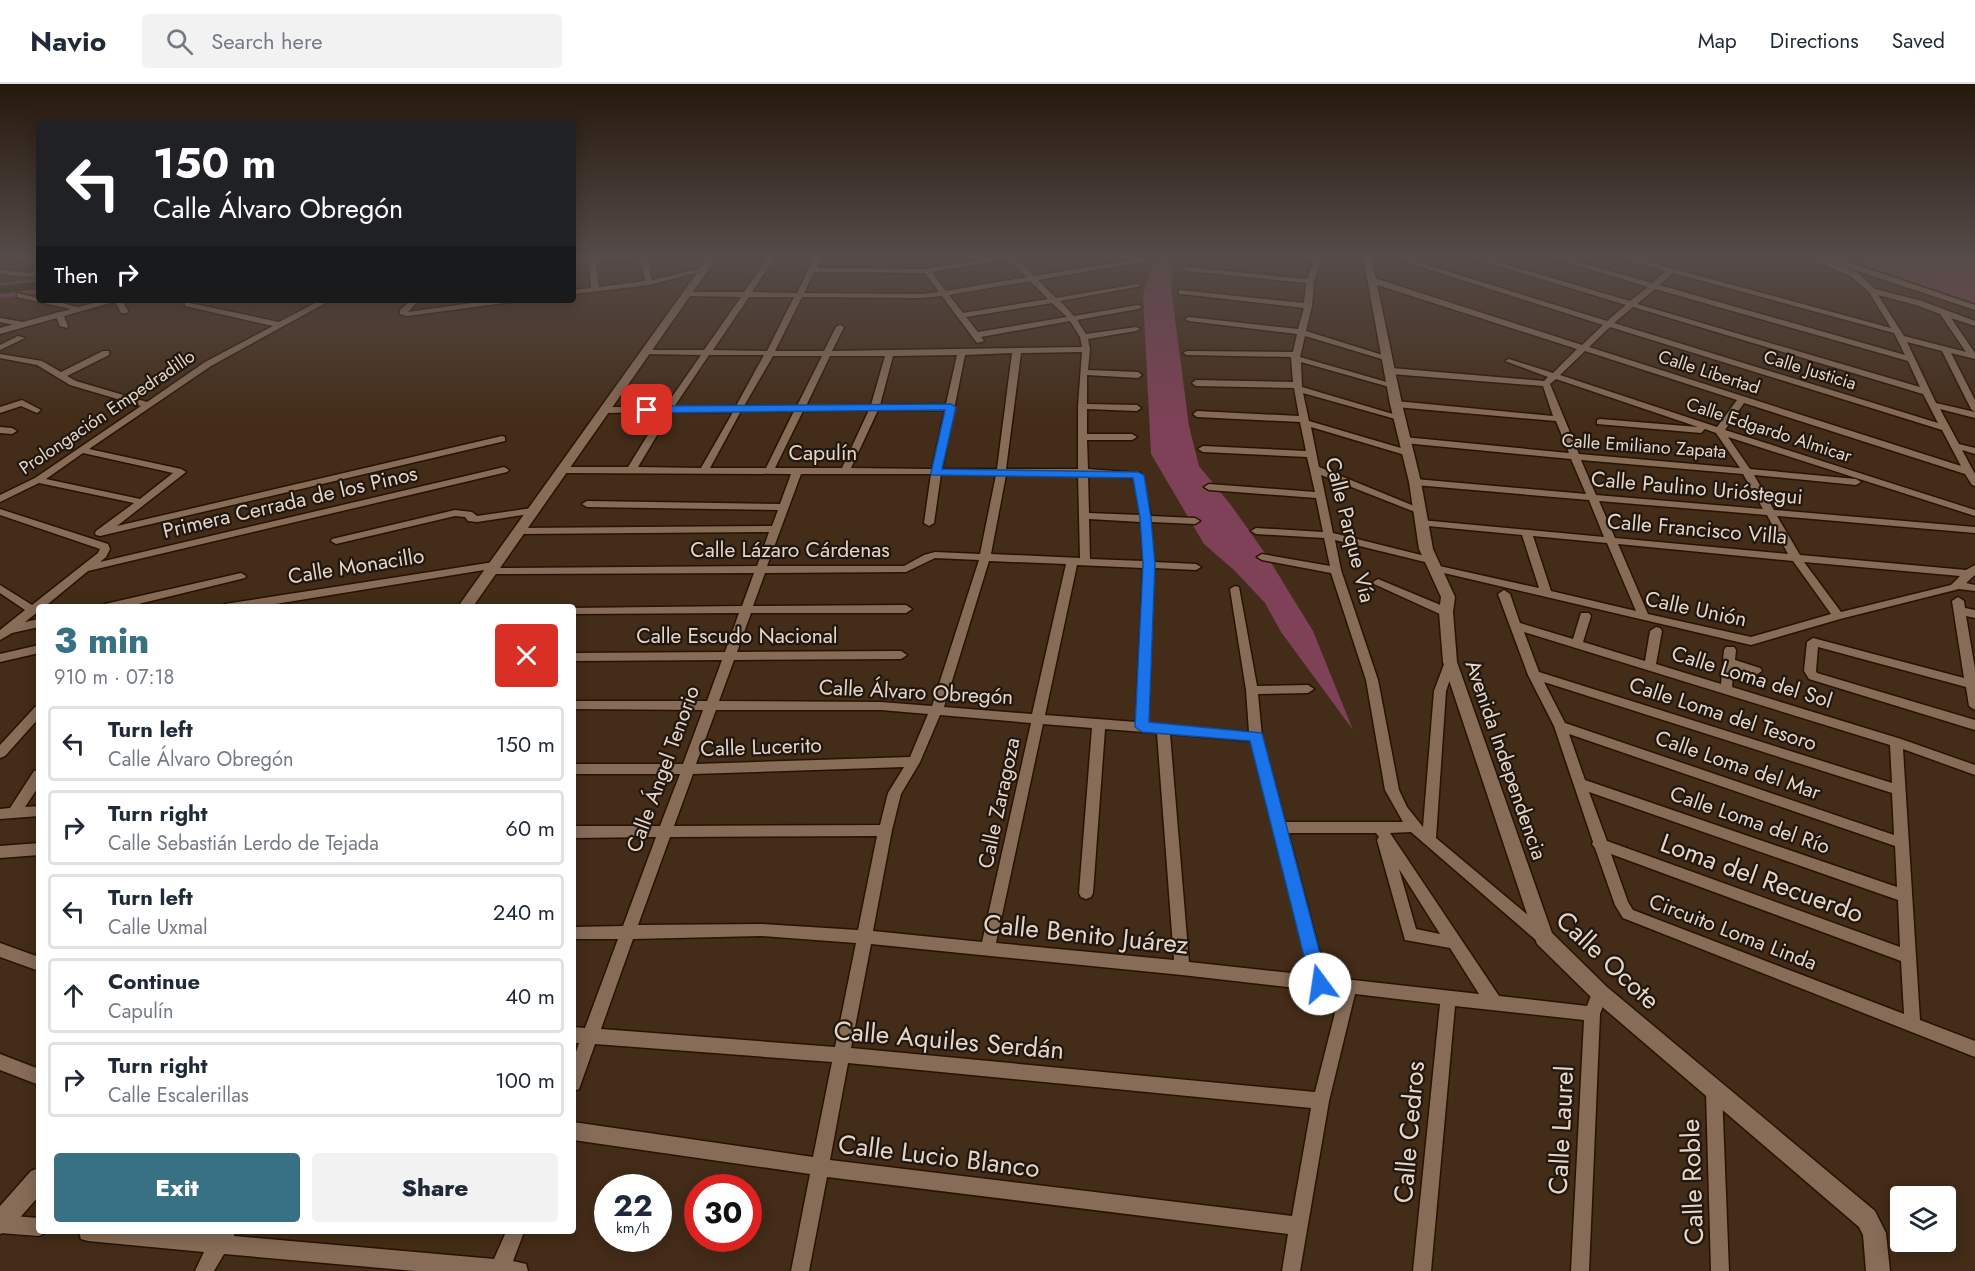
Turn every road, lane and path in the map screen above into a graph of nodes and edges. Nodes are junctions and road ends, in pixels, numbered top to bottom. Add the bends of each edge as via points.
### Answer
1 (70, 311) edge
2 (220, 311) edge
3 (306, 311) edge
4 (408, 311) edge
5 (420, 311) edge
6 (674, 311) edge
7 (734, 311) edge
8 (792, 311) edge
9 (957, 311) edge
10 (986, 311) edge
11 (1065, 311) edge
12 (1112, 311) edge
13 (1306, 311) edge
14 (1378, 311) edge
15 (1469, 311) edge
16 (1571, 311) edge
17 (1624, 311) edge
18 (1655, 311) edge
19 (1742, 311) edge
20 (1815, 311) edge
21 (1885, 311) edge
22 (1943, 312) joint
23 (59, 314) junction
24 (961, 316) junction
25 (1072, 318) junction
26 (1189, 319) dead end
27 (0, 320) edge
28 (1609, 323) junction
29 (20, 324) junction
30 (1975, 324) edge
31 (280, 325) junction
32 (64, 326) dead end
33 (840, 327) dead end
34 (1136, 329) dead end
35 (0, 331) edge
36 (1300, 332) junction
37 (976, 335) junction
38 (1899, 335) junction
39 (1084, 337) junction
40 (21, 338) dead end
41 (0, 348) edge
42 (1583, 348) junction
43 (1086, 349) junction
44 (1945, 349) junction
45 (985, 350) junction
46 (1017, 350) junction
47 (962, 351) junction
48 (645, 352) junction
49 (106, 353) dead end
50 (707, 353) junction
51 (770, 353) junction
52 (828, 353) junction
53 (1186, 353) dead end
54 (890, 354) junction
55 (0, 356) edge
56 (1974, 356) edge
57 (1296, 357) junction
58 (1913, 360) junction
59 (1509, 361) dead end
60 (1391, 371) junction
61 (1083, 372) junction
62 (62, 375) junction
63 (1138, 375) dead end
64 (1554, 376) junction
65 (1196, 383) dead end
66 (1546, 384) junction
67 (1298, 387) junction
68 (1926, 392) junction
69 (1742, 400) junction
70 (148, 405) junction
71 (1934, 405) junction
72 (1082, 406) junction
73 (875, 407) junction
74 (951, 407) junction
75 (738, 408) junction
76 (800, 408) junction
77 (1137, 408) dead end
78 (668, 409) junction
79 (1975, 409) edge
80 (0, 410) edge
81 (37, 410) dead end
82 (604, 410) junction
83 (1397, 410) junction
84 (1197, 414) dead end
85 (1975, 415) edge
86 (1559, 419) junction
87 (1304, 421) junction
88 (1600, 422) dead end
89 (1945, 428) junction
90 (0, 430) edge
91 (12, 431) dead end
92 (1719, 431) junction
93 (1082, 437) junction
94 (1132, 437) dead end
95 (502, 439) dead end
96 (1956, 446) junction
97 (1406, 447) junction
98 (1203, 449) dead end
99 (80, 450) junction
100 (1975, 451) edge
101 (1311, 454) junction
102 (1576, 458) junction
103 (1315, 469) junction
104 (504, 470) dead end
105 (562, 470) junction
106 (704, 470) junction
107 (1746, 470) junction
108 (631, 471) junction
109 (769, 471) junction
110 (797, 471) junction
111 (845, 471) junction
112 (1084, 472) junction
113 (936, 473) junction
114 (1001, 474) junction
115 (1973, 478) edge
116 (38, 480) junction
117 (1415, 482) junction
118 (1882, 484) junction
119 (1209, 487) dead end
120 (1320, 495) junction
121 (1593, 497) junction
122 (0, 499) edge
123 (587, 504) dead end
124 (138, 505) junction
125 (784, 507) junction
126 (532, 511) junction
127 (0, 512) edge
128 (1770, 512) junction
129 (1975, 513) edge
130 (1084, 516) junction
131 (1420, 516) junction
132 (1146, 518) junction
133 (1195, 521) dead end
134 (146, 522) junction
135 (929, 523) dead end
136 (776, 529) junction
137 (1975, 530) edge
138 (518, 531) junction
139 (1256, 531) dead end
140 (1526, 532) junction
141 (100, 533) junction
142 (1329, 535) junction
143 (1612, 540) junction
144 (89, 542) junction
145 (336, 542) dead end
146 (985, 557) junction
147 (1262, 557) dead end
148 (1796, 558) junction
149 (1079, 561) junction
150 (1149, 564) junction
151 (1432, 564) junction
152 (1196, 567) dead end
153 (491, 568) junction
154 (84, 569) junction
155 (761, 570) junction
156 (1336, 570) junction
157 (1972, 571) edge
158 (241, 576) dead end
159 (1378, 582) dead end
160 (1956, 585) junction
161 (0, 588) edge
162 (1975, 588) edge
163 (1234, 589) dead end
164 (1504, 594) dead end
165 (1546, 594) junction
166 (40, 604) edge
167 (122, 604) edge
168 (252, 604) edge
169 (467, 604) edge
170 (36, 607) edge
171 (748, 609) junction
172 (906, 609) dead end
173 (32, 610) junction
174 (576, 610) edge
175 (1446, 612) junction
176 (1975, 614) edge
177 (1585, 616) dead end
178 (1838, 616) junction
179 (1644, 617) junction
180 (36, 624) edge
181 (1515, 625) junction
182 (1656, 631) dead end
183 (3, 633) edge
184 (1577, 643) junction
185 (36, 650) edge
186 (901, 655) dead end
187 (729, 656) junction
188 (576, 657) edge
189 (0, 658) edge
190 (1450, 662) junction
191 (1650, 665) junction
192 (1756, 671) dead end
193 (1534, 675) junction
194 (1972, 684) junction
195 (1308, 689) dead end
196 (1252, 690) junction
197 (1726, 690) junction
198 (576, 705) edge
199 (711, 705) junction
200 (1975, 706) edge
201 (938, 709) junction
202 (36, 713) edge
203 (1037, 718) junction
204 (1100, 723) junction
205 (1975, 725) edge
206 (1560, 726) junction
207 (1142, 727) junction
208 (1163, 729) junction
209 (1256, 737) junction
210 (1896, 742) junction
211 (0, 753) edge
212 (914, 762) junction
213 (576, 768) edge
214 (687, 769) junction
215 (1975, 770) edge
216 (36, 779) edge
217 (1581, 784) junction
218 (1899, 790) junction
219 (36, 811) edge
220 (7, 814) edge
221 (1414, 827) junction
222 (1280, 828) junction
223 (1380, 828) junction
224 (885, 830) junction
225 (576, 832) edge
226 (664, 832) junction
227 (1429, 839) junction
228 (1902, 843) junction
229 (1599, 844) junction
230 (36, 849) edge
231 (0, 852) edge
232 (1086, 893) dead end
233 (1905, 896) junction
234 (576, 933) edge
235 (627, 933) junction
236 (864, 937) junction
237 (1544, 938) junction
238 (1452, 942) junction
239 (988, 947) junction
240 (0, 950) edge
241 (1909, 957) junction
242 (36, 963) edge
243 (1182, 968) junction
244 (1320, 984) junction
245 (1349, 987) junction
246 (1600, 993) junction
247 (1448, 998) junction
248 (1494, 1003) junction
249 (1592, 1014) junction
250 (1912, 1023) junction
251 (576, 1035) edge
252 (591, 1035) junction
253 (1975, 1049) edge
254 (843, 1055) junction
255 (0, 1062) edge
256 (576, 1075) edge
257 (36, 1076) edge
258 (1714, 1092) junction
259 (1321, 1101) junction
260 (576, 1131) edge
261 (819, 1167) junction
262 (36, 1182) edge
263 (3, 1215) edge
264 (36, 1226) edge
265 (1300, 1226) junction
266 (142, 1234) edge
267 (515, 1234) edge
268 (223, 1237) edge
269 (506, 1270) edge
270 (204, 1271) edge
271 (800, 1271) edge
272 (1291, 1271) edge
273 (1422, 1271) edge
274 (1580, 1271) edge
275 (1720, 1271) edge
276 (1878, 1271) edge

1 - 23 street
2 - 31 street
3 - 31 street, Prolongación Empedradillo
4 - 5 street
6 - 48 street
7 - 50 street
8 - 51 street
9 - 24 street
10 - 24 street
11 - 25 street
12 - 25 street
13 - 36 street, Calle Parque Vía
14 - 60 street, Avenida Independencia
15 - 42 street, Calle Libertad
16 - 28 street, Calle Justicia
17 - 28 street
18 - 68 street
19 - 58 street
20 - 38 street
21 - 38 street
22 - 30 street
22 - 56 street
23 - 29 street
23 - 32 street
24 - 37 street
25 - 37 street
25 - 39 street
26 - 36 street
27 - 29 street
28 - 42 street
28 - 89 street, Calle Justicia
29 - 35 street
31 - 70 street, Prolongación Empedradillo via 208,364
33 - 52 street
34 - 39 street
36 - 57 street, Calle Parque Vía
36 - 60 street
37 - 45 street
38 - 44 street
38 - 58 street
39 - 43 street, Calle Zaragoza
40 - 41 street
42 - 64 street
42 - 69 street, Calle Libertad
43 - 46 street
43 - 61 street, Calle Zaragoza
44 - 56 street
44 - 79 street
45 - 46 street
45 - 47 street
46 - 114 street
47 - 54 street
47 - 74 street
48 - 50 street
48 - 82 street
49 - 62 street
50 - 51 street
50 - 78 street
51 - 52 street
51 - 75 street
52 - 54 street
52 - 76 street
53 - 57 street
54 - 73 street
55 - 62 street via 39,363
57 - 60 street
57 - 67 street, Calle Parque Vía
58 - 68 street
59 - 64 street, Calle Edgardo Almicar
60 - 66 street
60 - 83 street, Avenida Independencia
61 - 63 street
61 - 72 street, Calle Zaragoza
62 - 70 street via 82,386
64 - 66 street
64 - 92 street, Calle Edgardo Almicar
65 - 67 street
66 - 86 street
67 - 83 street
67 - 87 street, Calle Parque Vía
68 - 71 street
69 - 92 street
69 - 115 street, Calle Libertad
70 - 99 street, Prolongación Empedradillo
71 - 85 street
71 - 89 street
72 - 77 street
72 - 93 street, Calle Zaragoza
73 - 74 street
73 - 76 street
73 - 111 street
74 - 113 street
75 - 76 street
75 - 78 street
75 - 106 street
76 - 109 street
78 - 82 street
78 - 108 street
80 - 81 street via 20,403
82 - 105 street
83 - 86 street
83 - 97 street, Avenida Independencia
84 - 87 street, Calle Emiliano Zapata
86 - 102 street
87 - 97 street, Calle Emiliano Zapata
87 - 101 street, Calle Parque Vía
88 - 92 street
89 - 96 street
90 - 91 street
92 - 107 street
92 - 118 street, Calle Edgardo Almicar
93 - 94 street
93 - 112 street, Calle Zaragoza
95 - 134 street
96 - 100 street
96 - 115 street
97 - 102 street, Calle Emiliano Zapata
97 - 117 street, Avenida Independencia
98 - 101 street
99 - 116 street, Prolongación Empedradillo
99 - 124 street via 181,472
101 - 103 street, Calle Parque Vía
102 - 107 street, Calle Emiliano Zapata
102 - 121 street
103 - 120 street, Calle Parque Vía
103 - 131 street, Calle Francisco Villa
104 - 154 street, Primera Cerrada de los Pinos
105 - 108 street, Capulín
105 - 126 street
106 - 108 street, Capulín
106 - 109 street, Capulín
107 - 118 street, Calle Emiliano Zapata
107 - 128 street
109 - 110 street, Capulín
110 - 111 street, Capulín
110 - 125 street, Calle Ángel Tenorio
111 - 113 street, Capulín
112 - 114 street, Capulín
112 - 130 street, Calle Zaragoza
112 - 132 street, Capulín via 1138,475
113 - 114 street, Capulín
113 - 135 street
114 - 146 street
116 - 122 street, Prolongación Empedradillo
116 - 124 street
117 - 121 street, Calle Paulino Urióstegui
117 - 131 street, Avenida Independencia
118 - 129 street, Calle Edgardo Almicar
119 - 120 street
120 - 142 street, Calle Parque Vía
121 - 128 street, Calle Paulino Urióstegui
121 - 143 street
123 - 125 street
124 - 134 street
124 - 141 street
125 - 136 street, Calle Ángel Tenorio
126 - 138 street
126 - 145 street via 477,519 455,513
127 - 144 street
128 - 137 street, Calle Paulino Urióstegui
128 - 148 street
130 - 132 street
130 - 149 street, Calle Zaragoza
131 - 140 street, Calle Francisco Villa
131 - 151 street, Avenida Independencia
132 - 133 street
132 - 150 street
134 - 141 street
136 - 138 street
136 - 155 street, Calle Ángel Tenorio
138 - 153 street
139 - 142 street, Calle Unión
140 - 143 street, Calle Francisco Villa
140 - 165 street
141 - 144 street
142 - 151 street, Calle Unión
142 - 156 street, Calle Parque Vía
143 - 148 street, Calle Francisco Villa
143 - 179 street
144 - 154 street via 105,549
146 - 149 street, Calle Lázaro Cárdenas
146 - 155 street, Calle Lázaro Cárdenas via 935,555 906,568
146 - 201 street
147 - 156 street
148 - 157 street, Calle Francisco Villa
148 - 178 street
149 - 150 street, Calle Lázaro Cárdenas
149 - 203 street, Calle Zaragoza
150 - 152 street, Calle Lázaro Cárdenas
150 - 207 street
151 - 165 street, Calle Unión
151 - 175 street, Avenida Independencia via 1448,597
153 - 155 street, Calle Lázaro Cárdenas
153 - 168 street, Calle Monacillo
153 - 169 street
154 - 166 street
155 - 171 street, Calle Ángel Tenorio
156 - 221 street, Calle Parque Vía via 1372,680 1392,790
157 - 160 street, Calle Unión
158 - 167 street
159 - 175 street
160 - 162 street
160 - 178 street, Calle Unión
161 - 173 street
163 - 196 street
164 - 181 street, Circuito Loma Linda
165 - 179 street, Calle Unión
170 - 173 street
171 - 172 street
171 - 174 street
171 - 187 street, Calle Ángel Tenorio
173 - 183 street
175 - 190 street, Avenida Independencia
176 - 194 street via 1959,606
177 - 184 street
178 - 179 street, Calle Unión via 1751,641
180 - 183 street
181 - 184 street, Calle Loma del Sol
181 - 193 street, Circuito Loma Linda
182 - 191 street
184 - 191 street, Calle Loma del Sol
185 - 189 street
186 - 187 street, Calle Escudo Nacional
187 - 188 street, Calle Escudo Nacional
187 - 199 street, Calle Ángel Tenorio
190 - 227 street via 1440,692
190 - 237 street, Avenida Independencia
191 - 197 street, Calle Loma del Sol
192 - 197 street via 1729,656
193 - 206 street, Circuito Loma Linda
193 - 218 street, Calle Loma del Tesoro
194 - 200 street
194 - 205 street via 1820,643 1814,642 1812,646 1813,676
195 - 196 street
196 - 209 street
197 - 210 street, Calle Loma del Sol
198 - 199 street, Calle Álvaro Obregón
199 - 201 street, Calle Álvaro Obregón
199 - 214 street, Calle Ángel Tenorio
201 - 203 street, Calle Álvaro Obregón
201 - 212 street
202 - 211 street
203 - 204 street, Calle Álvaro Obregón
203 - 239 street, Calle Zaragoza
204 - 207 street, Calle Álvaro Obregón
204 - 232 street
206 - 217 street, Circuito Loma Linda
206 - 228 street, Calle Loma del Mar
207 - 208 street, Calle Álvaro Obregón
208 - 209 street, Calle Álvaro Obregón
208 - 243 street
209 - 222 street
210 - 215 street, Calle Loma del Sol
210 - 218 street
212 - 214 street, Calle Lucerito
212 - 224 street via 895,793
213 - 214 street, Calle Lucerito
214 - 226 street, Calle Ángel Tenorio
216 - 220 street
217 - 229 street, Circuito Loma Linda
217 - 233 street, Calle Loma del Río
218 - 228 street
219 - 220 street
221 - 223 street
221 - 227 street, Calle Ocote
222 - 223 street
222 - 244 street
223 - 238 street
223 - 238 street via 1410,935
224 - 226 street
224 - 236 street
225 - 226 street
226 - 235 street, Calle Ángel Tenorio
227 - 237 street, Calle Ocote
228 - 233 street
229 - 241 street, Loma del Recuerdo
229 - 250 street, Circuito Loma Linda via 1628,914
230 - 231 street
233 - 241 street
234 - 235 street, Calle Benito Juárez
235 - 236 street, Calle Benito Juárez via 761,930
235 - 252 street, Calle Ángel Tenorio
236 - 239 street, Calle Benito Juárez
236 - 254 street
237 - 246 street, Calle Ocote
238 - 248 street
239 - 243 street, Calle Benito Juárez
240 - 242 street
241 - 250 street
243 - 244 street, Calle Benito Juárez
244 - 245 street, Calle Benito Juárez
245 - 247 street, Calle Benito Juárez
245 - 259 street
246 - 249 street, Calle Laurel
246 - 258 street, Calle Ocote
247 - 248 street, Calle Benito Juárez
247 - 273 street, Calle Cedros
248 - 249 street, Calle Benito Juárez
249 - 274 street, Calle Laurel
250 - 253 street, Circuito Loma Linda
251 - 252 street, Calle Aquiles Serdán
252 - 254 street, Calle Aquiles Serdán
252 - 256 street, Calle Ángel Tenorio
254 - 259 street, Calle Aquiles Serdán
254 - 261 street
255 - 257 street
258 - 275 street, Calle Roble
258 - 276 street, Calle Ocote via 1867,1220 1874,1233
259 - 265 street
260 - 261 street, Calle Lucio Blanco
261 - 265 street, Calle Lucio Blanco
261 - 271 street
262 - 263 street
263 - 264 street
265 - 272 street
266 - 268 street
267 - 269 street
268 - 269 street
268 - 270 street

